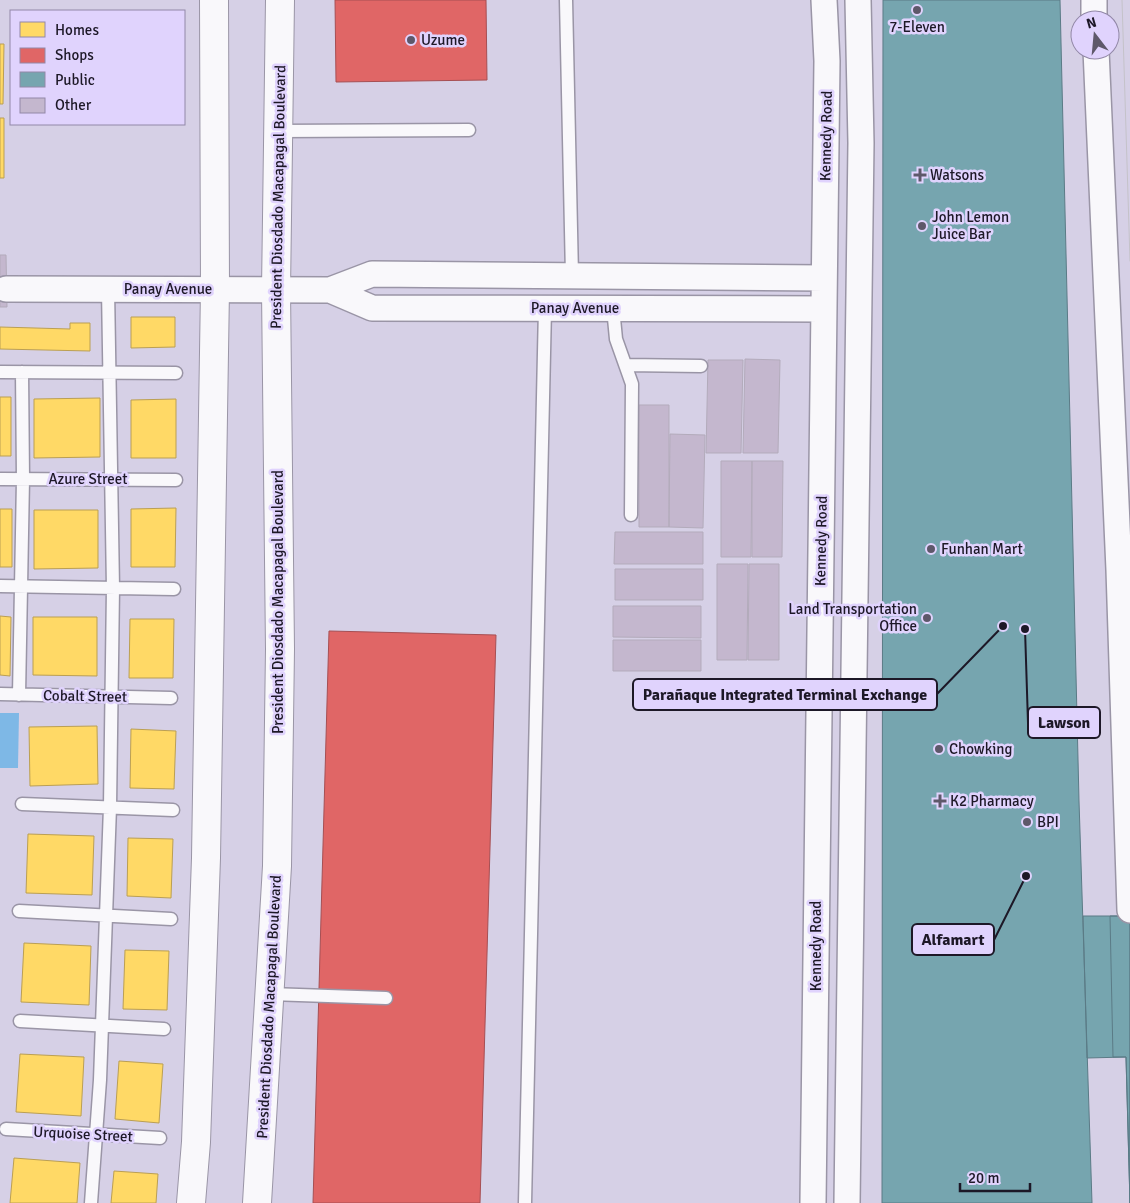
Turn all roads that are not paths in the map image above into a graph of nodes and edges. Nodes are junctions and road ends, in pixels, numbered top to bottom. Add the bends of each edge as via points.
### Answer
1 (214, 0) edge
2 (280, 0) edge
3 (566, 0) edge
4 (824, 0) edge
5 (858, 0) edge
6 (1096, 60) edge
7 (469, 130) dead end
8 (279, 131) junction
9 (572, 276) junction
10 (824, 278) junction
11 (6, 289) dead end
12 (108, 289) junction
13 (215, 290) junction
14 (276, 290) junction
15 (330, 290) junction
16 (545, 308) junction
17 (613, 308) junction
18 (824, 309) junction
19 (626, 365) junction
20 (701, 366) dead end
21 (0, 372) edge
22 (22, 372) junction
23 (109, 372) junction
24 (176, 373) dead end
25 (0, 479) edge
26 (23, 479) junction
27 (112, 479) junction
28 (176, 480) dead end
29 (631, 515) dead end
30 (0, 586) edge
31 (21, 586) junction
32 (112, 588) junction
33 (174, 589) dead end
34 (0, 694) edge
35 (19, 695) junction
36 (111, 696) junction
37 (171, 698) dead end
38 (22, 804) dead end
39 (110, 807) junction
40 (173, 810) dead end
41 (816, 890) junction
42 (851, 892) junction
43 (1130, 910) edge
44 (19, 911) dead end
45 (107, 916) junction
46 (171, 919) dead end
47 (270, 994) junction
48 (386, 998) dead end
49 (20, 1021) dead end
50 (101, 1026) junction
51 (164, 1029) dead end
52 (6, 1129) dead end
53 (95, 1134) junction
54 (160, 1138) dead end
55 (847, 1165) junction
56 (814, 1166) junction
57 (90, 1203) edge
58 (191, 1203) edge
59 (257, 1203) edge
60 (525, 1203) edge
61 (814, 1203) edge
62 (847, 1203) edge

1 - 13 main road
2 - 8 main road, President Diosdado Macapagal Boulevard
3 - 9 lane
4 - 10 street, Kennedy Road via 827,53
5 - 42 street via 861,152
6 - 43 street via 1119,560
7 - 8 lane
8 - 14 main road, President Diosdado Macapagal Boulevard
9 - 10 street, Panay Avenue
9 - 15 street, Panay Avenue via 372,274
10 - 18 street, Kennedy Road
11 - 12 street, Panay Avenue
12 - 13 street, Panay Avenue
12 - 23 lane
13 - 14 street, Panay Avenue
13 - 58 main road via 206,868
14 - 15 street, Panay Avenue
14 - 47 main road, President Diosdado Macapagal Boulevard via 280,649 277,866
15 - 16 street, Panay Avenue via 372,308
16 - 17 street, Panay Avenue
16 - 60 lane
17 - 18 street, Panay Avenue
17 - 19 lane via 616,339
18 - 41 street, Kennedy Road
19 - 20 lane
19 - 29 lane via 632,384
21 - 22 lane
22 - 23 lane
22 - 26 lane
23 - 24 lane
23 - 27 lane
25 - 26 lane, Azure Street
26 - 27 lane, Azure Street
26 - 31 lane
27 - 28 lane, Azure Street
27 - 32 lane
30 - 31 lane
31 - 32 lane
31 - 35 lane
32 - 33 lane
32 - 36 lane
34 - 35 lane, Cobalt Street
35 - 36 lane, Cobalt Street
36 - 37 lane, Cobalt Street
36 - 39 lane
38 - 39 lane
39 - 40 lane
39 - 45 lane
41 - 42 street
41 - 56 street, Kennedy Road
42 - 55 street
44 - 45 lane
45 - 46 lane
45 - 50 lane
47 - 48 lane
47 - 59 main road, President Diosdado Macapagal Boulevard
49 - 50 lane
50 - 51 lane
50 - 53 lane
52 - 53 lane, Urquoise Street
53 - 54 lane, Urquoise Street
53 - 57 lane
55 - 56 street
55 - 62 street
56 - 61 street, Kennedy Road

